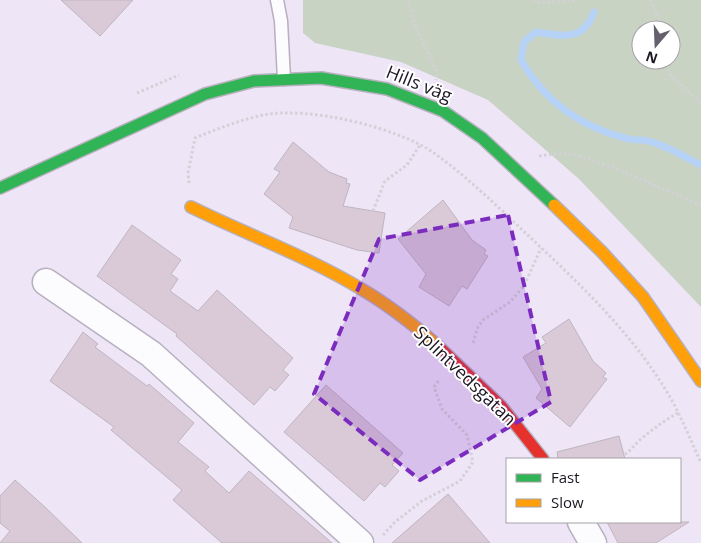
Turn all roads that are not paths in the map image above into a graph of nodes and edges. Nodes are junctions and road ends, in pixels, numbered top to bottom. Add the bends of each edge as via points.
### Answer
1 (277, 0) edge
2 (284, 79) junction
3 (0, 188) edge
4 (191, 206) road end
5 (46, 282) dead end
6 (701, 381) edge
7 (542, 458) edge
8 (582, 523) edge
9 (360, 543) edge
10 (592, 543) edge

1 - 2 lane via 282,21
2 - 3 street, Hills väg via 253,81 194,96
2 - 6 street, Hills väg via 316,78 369,83 410,96 457,119 507,160 643,298
4 - 7 street, Splintvedsgatan via 244,234 336,275 388,307 439,346 478,384 525,434
5 - 9 street via 151,354
8 - 10 street

